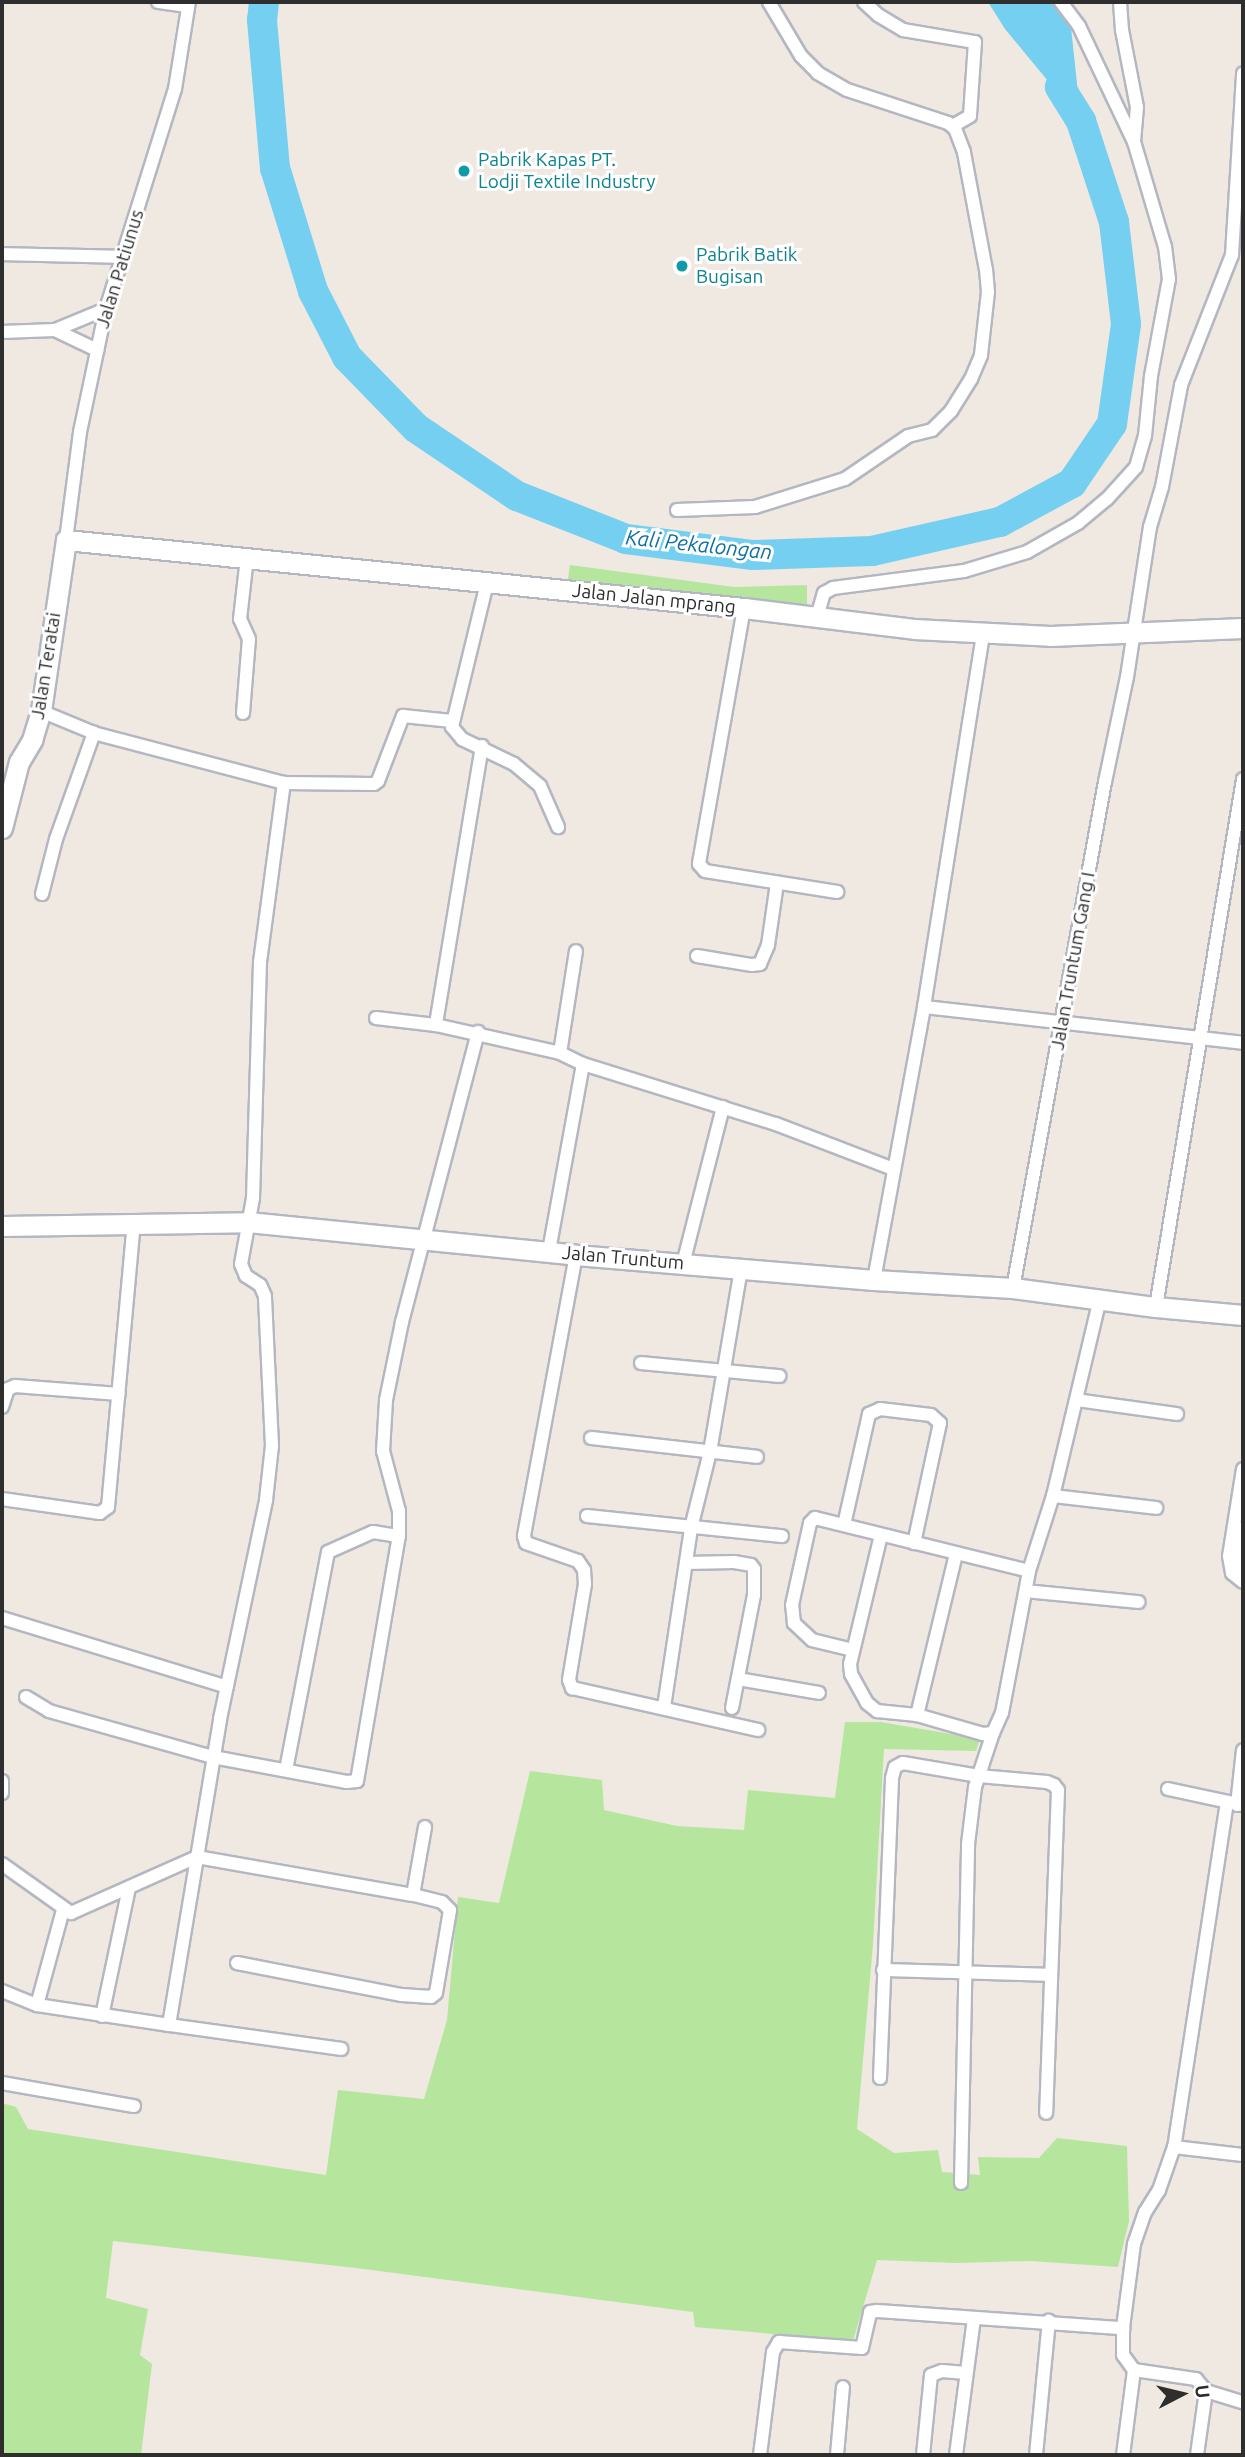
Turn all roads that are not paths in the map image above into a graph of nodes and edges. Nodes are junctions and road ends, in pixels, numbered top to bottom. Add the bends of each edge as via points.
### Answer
1 (158, 2) edge
2 (769, 2) edge
3 (864, 2) edge
4 (1061, 2) edge
5 (1120, 2) edge
6 (188, 4) edge
7 (1243, 73) edge
8 (953, 126) junction
9 (1134, 142) junction
10 (2, 254) edge
11 (123, 257) junction
12 (106, 309) junction
13 (55, 330) junction
14 (2, 332) edge
15 (97, 350) junction
16 (677, 510) dead end
17 (66, 540) junction
18 (247, 558) junction
19 (487, 583) junction
20 (744, 608) junction
21 (817, 617) junction
22 (1243, 628) edge
23 (983, 634) junction
24 (1134, 634) junction
25 (41, 711) junction
26 (243, 713) dead end
27 (452, 721) junction
28 (94, 733) junction
29 (482, 746) junction
30 (10, 764) edge
31 (1243, 779) edge
32 (284, 783) junction
33 (1242, 799) edge
34 (558, 827) dead end
35 (2, 828) edge
36 (776, 883) junction
37 (837, 892) dead end
38 (42, 894) dead end
39 (576, 951) dead end
40 (698, 956) dead end
41 (924, 1007) junction
42 (376, 1018) dead end
43 (1063, 1021) junction
44 (436, 1025) junction
45 (478, 1032) junction
46 (1202, 1039) junction
47 (1243, 1043) edge
48 (560, 1053) junction
49 (583, 1064) junction
50 (723, 1107) junction
51 (892, 1169) junction
52 (251, 1209) junction
53 (134, 1224) junction
54 (428, 1224) junction
55 (2, 1226) edge
56 (551, 1238) junction
57 (576, 1255) junction
58 (683, 1264) junction
59 (741, 1269) junction
60 (874, 1280) junction
61 (1013, 1288) junction
62 (1100, 1300) junction
63 (1156, 1307) junction
64 (1243, 1315) edge
65 (641, 1363) dead end
66 (722, 1370) junction
67 (779, 1376) dead end
68 (119, 1394) junction
69 (1076, 1400) junction
70 (2, 1407) edge
71 (1177, 1414) dead end
72 (591, 1438) dead end
73 (710, 1452) junction
74 (757, 1457) dead end
75 (1243, 1469) edge
76 (1053, 1496) junction
77 (2, 1499) edge
78 (1156, 1508) dead end
79 (587, 1516) dead end
80 (1243, 1524) edge
81 (844, 1525) junction
82 (691, 1528) junction
83 (782, 1535) dead end
84 (881, 1535) junction
85 (399, 1536) junction
86 (1237, 1539) junction
87 (914, 1543) junction
88 (956, 1554) junction
89 (686, 1563) junction
90 (1029, 1571) junction
91 (1243, 1581) edge
92 (1026, 1591) junction
93 (1138, 1602) dead end
94 (2, 1618) edge
95 (853, 1650) junction
96 (738, 1679) junction
97 (227, 1687) junction
98 (819, 1693) dead end
99 (26, 1697) dead end
100 (664, 1707) junction
101 (732, 1708) dead end
102 (917, 1715) junction
103 (758, 1730) dead end
104 (993, 1733) junction
105 (1243, 1750) edge
106 (213, 1757) junction
107 (286, 1770) junction
108 (979, 1776) junction
109 (2, 1781) edge
110 (1168, 1789) dead end
111 (2, 1793) edge
112 (1236, 1804) edge
113 (425, 1827) dead end
114 (197, 1857) junction
115 (2, 1864) edge
116 (129, 1888) junction
117 (413, 1895) junction
118 (63, 1910) junction
119 (237, 1963) dead end
120 (883, 1970) junction
121 (966, 1973) junction
122 (1049, 1975) junction
123 (2, 1991) edge
124 (37, 2005) junction
125 (103, 2016) junction
126 (169, 2025) junction
127 (341, 2049) dead end
128 (880, 2078) dead end
129 (2, 2084) edge
130 (134, 2106) dead end
131 (1046, 2113) dead end
132 (1174, 2147) junction
133 (1243, 2155) edge
134 (961, 2183) dead end
135 (974, 2318) junction
136 (1049, 2321) junction
137 (1123, 2328) junction
138 (1134, 2370) junction
139 (966, 2373) junction
140 (843, 2386) dead end
141 (1206, 2390) junction
142 (1243, 2403) edge
143 (760, 2455) edge
144 (837, 2455) edge
145 (923, 2455) edge
146 (956, 2455) edge
147 (1036, 2455) edge
148 (1123, 2455) edge
149 (1196, 2455) edge

1 - 6 street
2 - 8 street via 800,56 818,73 847,90
3 - 8 street via 903,30 975,42 970,116
4 - 9 street via 1079,26
5 - 9 street via 1138,107
6 - 11 street, Jalan Patiunus via 175,89
7 - 24 street, Jalan Truntum Gang I via 1233,255 1181,385 1150,527
8 - 16 street via 978,213 988,292 981,355 951,411 932,430 908,436 845,479 755,507
9 - 21 street via 1166,247 1168,279 1145,436 1136,467 1078,523 1027,552 964,570 833,588 824,593
10 - 11 street
11 - 12 street, Jalan Patiunus
12 - 13 street
12 - 15 street, Jalan Patiunus
13 - 14 street
13 - 15 street
15 - 17 street, Jalan Patiunus via 80,432
17 - 18 street, Jalan Jalan mprang
17 - 25 street, Jalan Teratai
18 - 19 street, Jalan Jalan mprang
18 - 26 street via 240,619 249,639
19 - 20 street, Jalan Jalan mprang
19 - 27 street
20 - 21 street, Jalan Jalan mprang
20 - 36 street via 698,859 705,871
21 - 23 street, Jalan Jalan mprang
22 - 24 street, Jalan Jalan mprang
23 - 24 street, Jalan Jalan mprang
23 - 41 street
24 - 43 street, Jalan Truntum Gang I
25 - 28 street
25 - 30 street, Jalan Teratai via 32,740
27 - 29 street via 461,739
27 - 32 street via 404,716 373,784
28 - 32 street
28 - 38 street via 56,839
29 - 34 street via 540,786
29 - 44 street
30 - 35 street, Jalan Teratai
31 - 33 street
32 - 52 street via 260,962
33 - 46 street
36 - 37 street
36 - 40 street via 768,945 760,964
39 - 48 street
41 - 43 street
41 - 51 street
42 - 44 street
43 - 46 street
43 - 61 street, Jalan Truntum Gang I
44 - 45 street
45 - 48 street
45 - 54 street
46 - 47 street
46 - 63 street
48 - 49 street
49 - 50 street
49 - 56 street
50 - 51 street
50 - 58 street
51 - 60 street
52 - 53 street, Jalan Truntum
52 - 54 street, Jalan Truntum
52 - 97 street via 241,1264 265,1296 272,1446 266,1500
53 - 55 street, Jalan Truntum
53 - 68 street
54 - 56 street, Jalan Truntum
54 - 85 street via 402,1322 384,1432 383,1451 399,1511
56 - 57 street, Jalan Truntum
57 - 58 street, Jalan Truntum
57 - 100 street via 524,1536 526,1543 578,1561 584,1570 569,1680 572,1688
58 - 59 street, Jalan Truntum
59 - 60 street, Jalan Truntum
59 - 66 street
60 - 61 street, Jalan Truntum
61 - 62 street, Jalan Truntum
62 - 63 street, Jalan Truntum
62 - 69 street
63 - 64 street, Jalan Truntum
65 - 66 street
66 - 67 street
66 - 73 street
68 - 70 street via 15,1386 8,1389
68 - 77 street via 106,1509 100,1513
69 - 71 street
69 - 76 street
72 - 73 street
73 - 74 street
73 - 82 street
75 - 86 street
76 - 78 street
76 - 90 street
79 - 82 street
80 - 86 street
81 - 84 street
81 - 87 street via 869,1414 880,1409 931,1415 940,1423
81 - 95 street via 815,1518 810,1523 791,1614 811,1640
82 - 83 street
82 - 89 street
84 - 87 street
84 - 95 street
85 - 107 street via 373,1532 328,1552
85 - 107 street via 359,1777 347,1782
86 - 91 street
87 - 88 street
88 - 90 street
88 - 102 street
89 - 96 street via 734,1562 754,1569 754,1595
89 - 100 street
90 - 92 street
92 - 93 street
92 - 104 street via 1002,1713
94 - 97 street
95 - 102 street via 851,1674 867,1703 877,1711
96 - 98 street
96 - 101 street
97 - 106 street
99 - 106 street via 49,1711
100 - 103 street
102 - 104 street
104 - 108 street
105 - 112 street
106 - 107 street
106 - 114 street
108 - 120 street via 903,1763 895,1768
108 - 121 street via 968,1844
108 - 122 street via 1047,1782 1058,1790
109 - 111 street
110 - 112 street
112 - 132 street
113 - 117 street
114 - 116 street
114 - 117 street
114 - 126 street
115 - 118 street
116 - 118 street via 76,1912
116 - 125 street
117 - 119 street via 442,1902 450,1910 436,1993 431,1997
118 - 124 street
120 - 121 street
120 - 128 street
121 - 122 street
121 - 134 street
122 - 131 street
123 - 124 street
124 - 125 street
125 - 126 street
126 - 127 street
129 - 130 street
132 - 133 street
132 - 137 street via 1134,2244
135 - 136 street
135 - 139 street
135 - 143 street via 877,2311 870,2312 862,2348 779,2342 773,2352
136 - 137 street
136 - 147 street
137 - 138 street via 1123,2356
138 - 141 street via 1196,2379
138 - 148 street
139 - 145 street via 931,2375
139 - 146 street
140 - 144 street
141 - 142 street
141 - 149 street

